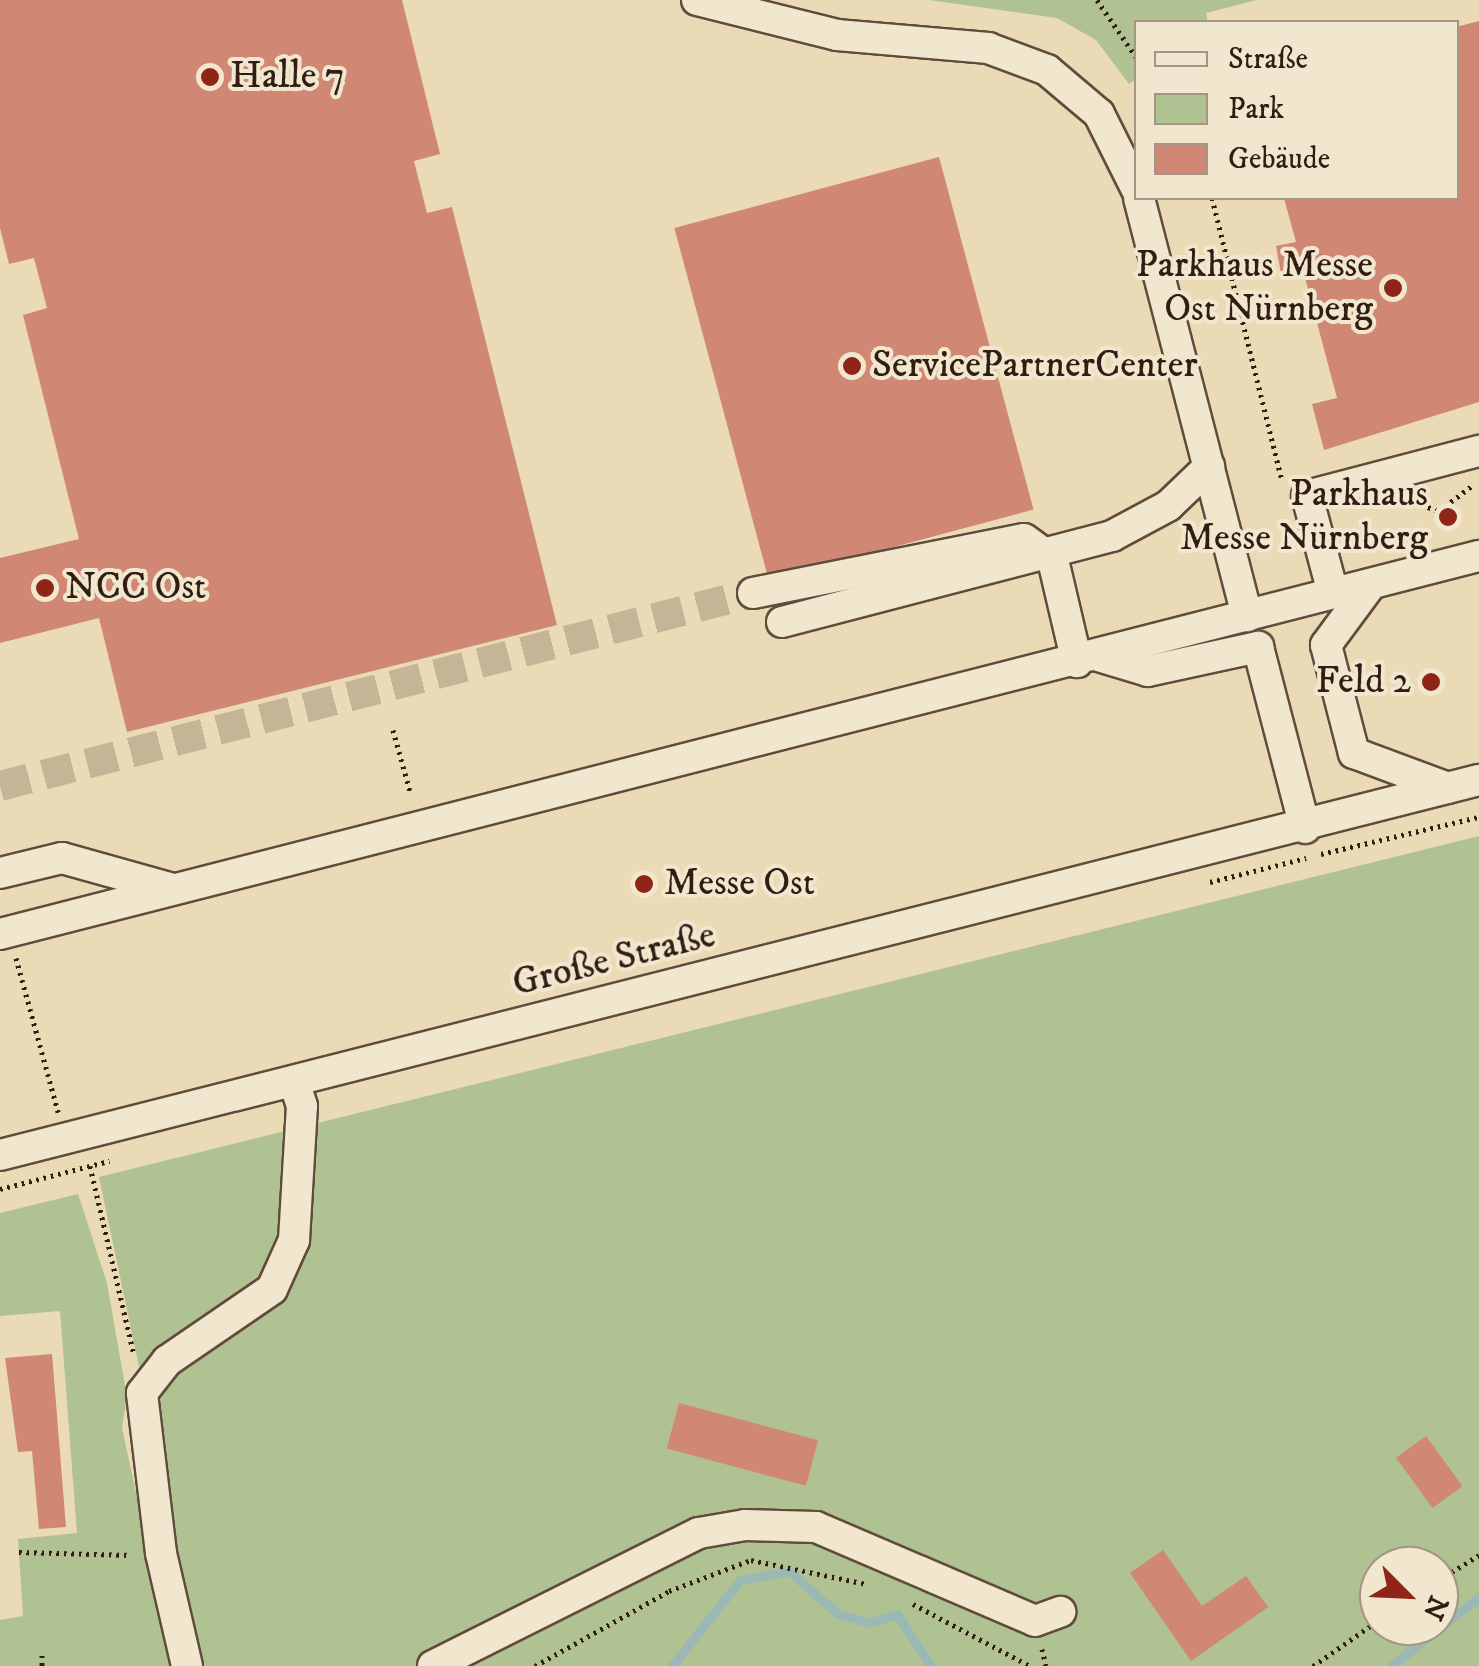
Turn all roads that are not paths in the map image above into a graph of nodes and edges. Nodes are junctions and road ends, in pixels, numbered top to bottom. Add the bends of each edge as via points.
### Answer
1 (698, 0) edge
2 (1134, 184) edge
3 (1140, 200) edge
4 (1479, 451) edge
5 (1209, 467) junction
6 (1047, 550) junction
7 (1479, 556) edge
8 (1371, 584) junction
9 (1333, 593) junction
10 (753, 594) tunnel mouth
11 (1247, 616) junction
12 (782, 622) dead end
13 (1088, 659) junction
14 (1479, 780) edge
15 (1448, 788) junction
16 (1305, 828) junction
17 (0, 873) edge
18 (176, 890) junction
19 (4, 933) edge
20 (294, 1081) junction
21 (0, 1155) edge
22 (1060, 1612) dead end
23 (187, 1666) edge
24 (433, 1666) edge

1 - 2 lane via 837,35 988,48 1047,70 1099,114
3 - 5 lane
4 - 9 lane via 1308,496
5 - 6 lane via 1136,526
5 - 11 lane
6 - 10 lane via 1000,539
6 - 12 lane
6 - 13 lane
7 - 8 lane
8 - 9 lane
8 - 15 lane via 1326,645 1354,753
9 - 11 lane
11 - 13 lane
13 - 16 lane via 1148,671 1258,647
13 - 18 lane
14 - 15 lane, Große Straße
15 - 16 lane, Große Straße
16 - 20 lane, Große Straße
17 - 18 lane via 62,858
18 - 19 lane
20 - 21 lane, Große Straße
20 - 23 lane via 302,1106 294,1240 272,1289 167,1362 142,1392 161,1553
22 - 24 lane via 1035,1621 816,1526 745,1525 698,1533

